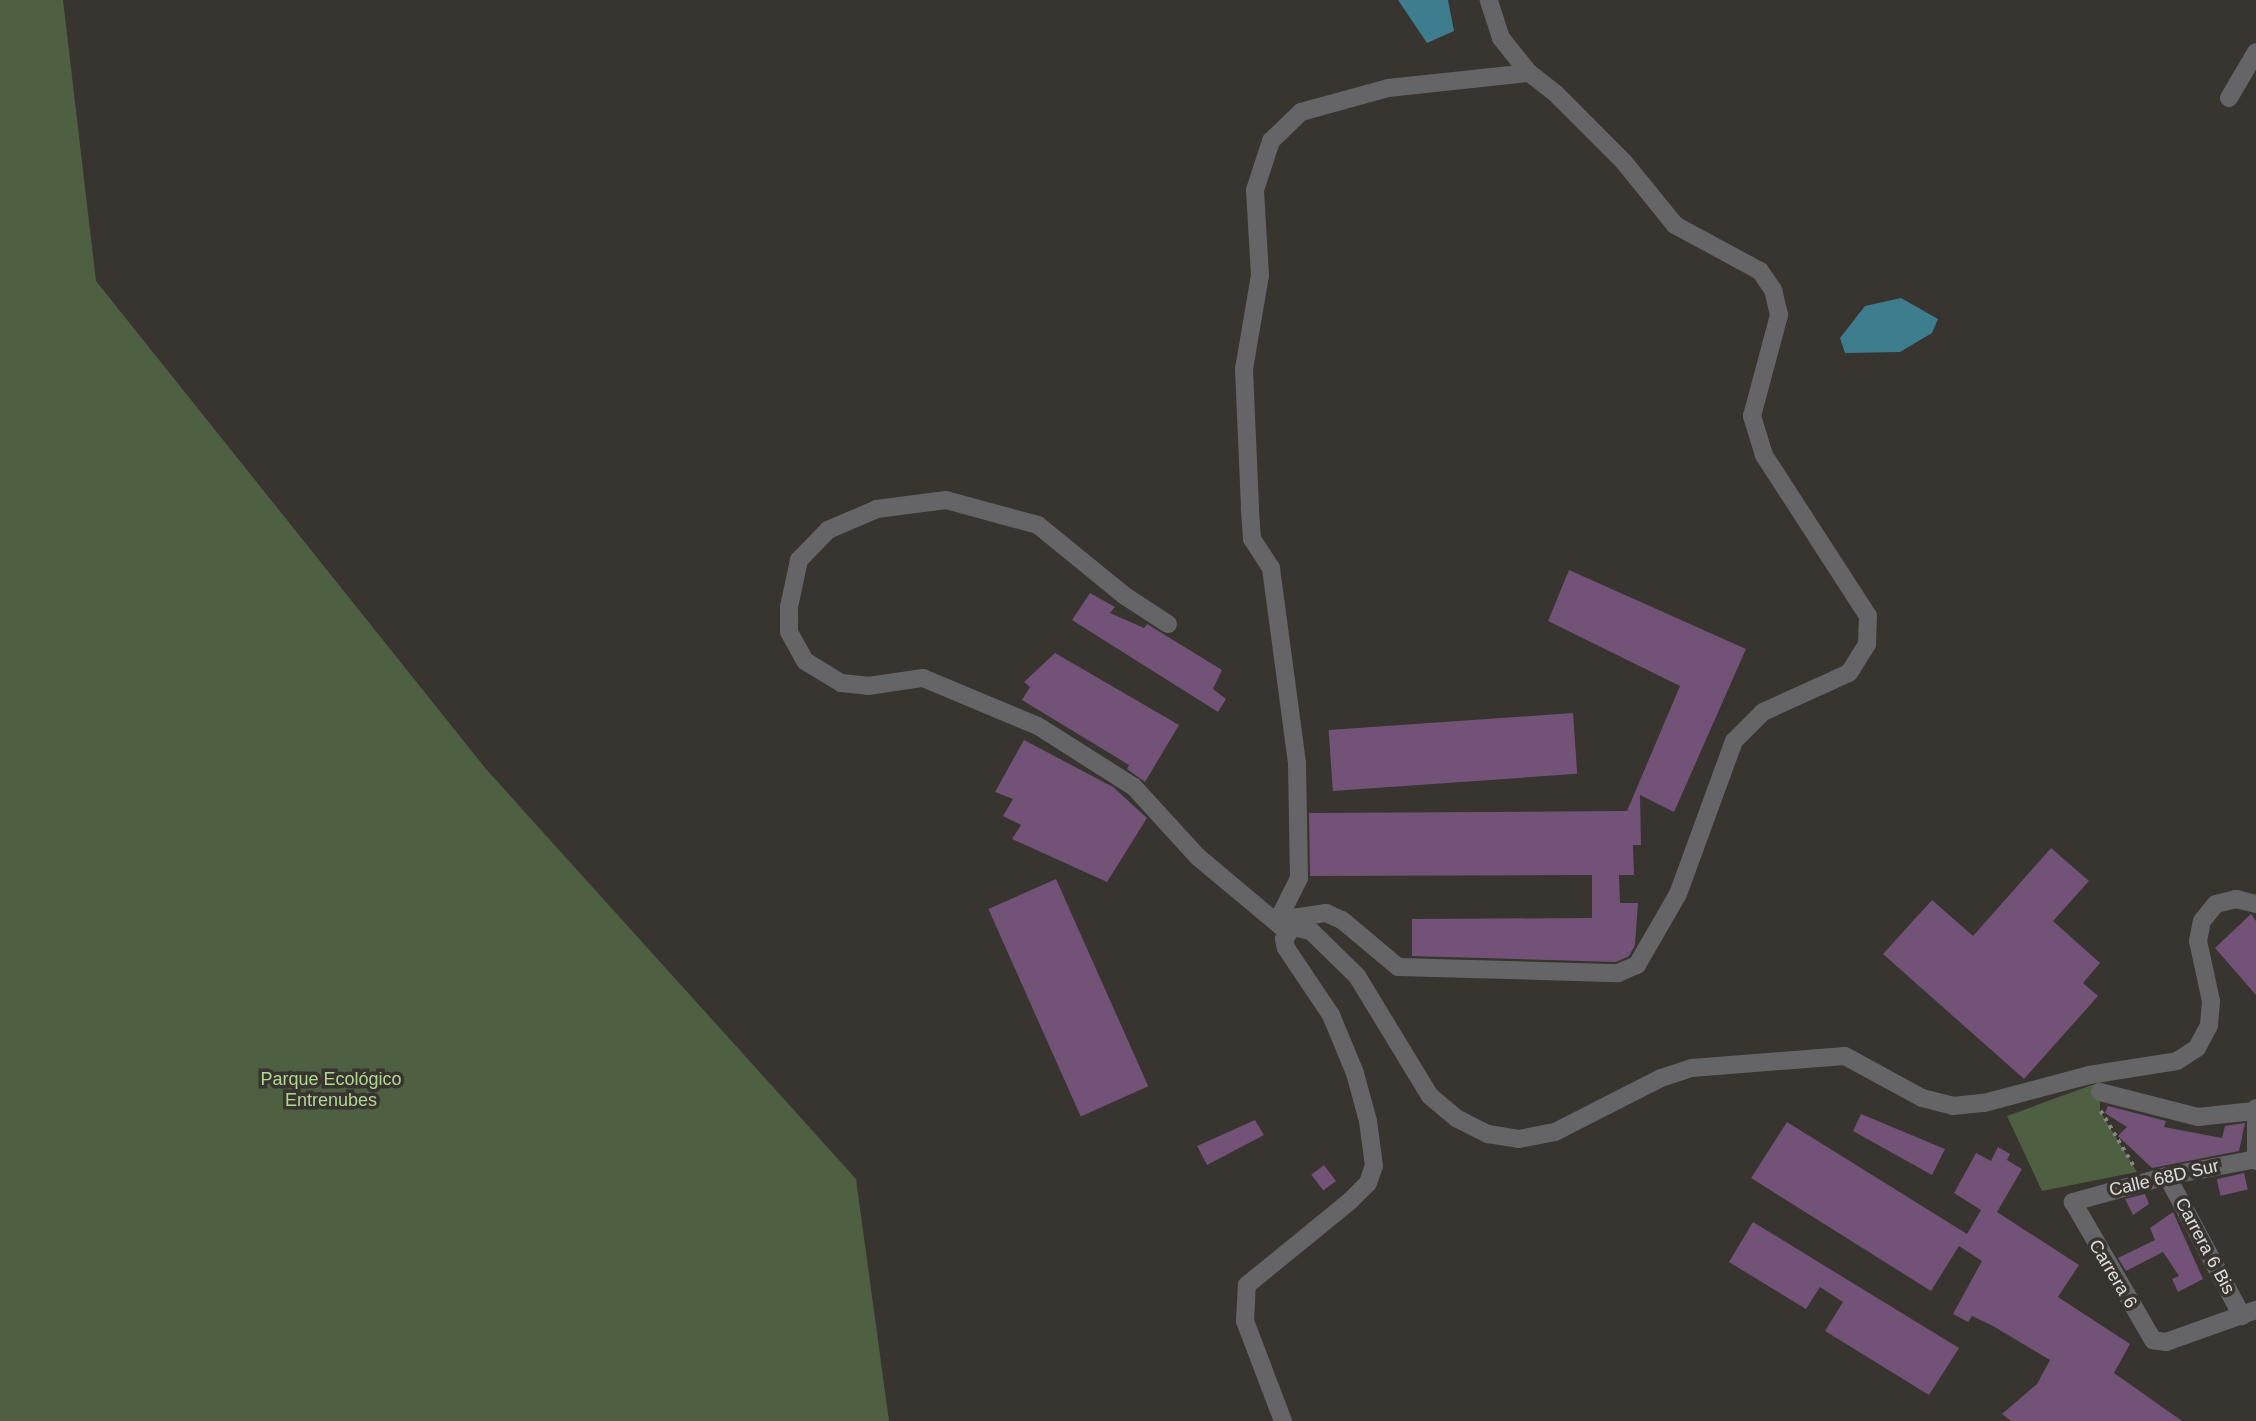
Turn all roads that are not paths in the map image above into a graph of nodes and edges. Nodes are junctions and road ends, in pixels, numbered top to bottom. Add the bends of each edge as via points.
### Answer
1 (1489, 0) edge
2 (2256, 52) edge
3 (1529, 73) junction
4 (2229, 98) dead end
5 (1168, 624) dead end
6 (2255, 904) edge
7 (1282, 926) junction
8 (2100, 1092) road end
9 (2255, 1110) edge
10 (2256, 1159) edge
11 (2167, 1176) junction
12 (2073, 1202) joint
13 (2249, 1313) edge
14 (1283, 1421) edge

1 - 3 street via 1501,38
2 - 4 street
3 - 7 street via 1388,88 1301,112 1271,141 1255,190 1260,275 1244,369 1252,538 1271,568 1297,763 1300,878
3 - 7 street via 1624,163 1675,225 1760,271 1773,290 1779,315 1752,416 1764,455 1868,616 1867,643 1850,673 1763,712 1734,741 1678,894 1637,965 1618,973 1398,967 1342,920 1326,913
5 - 7 street via 1125,596 1038,525 946,500 877,509 828,530 799,560 789,607 789,632 805,662 841,683 868,686 923,678 1038,726 1134,788 1198,857
6 - 7 street via 2235,899 2216,905 2202,920 2198,941 2211,1001 2209,1026 2197,1048 2177,1061 2089,1075 1984,1103 1953,1106 1922,1098 1845,1056 1692,1068 1661,1078 1555,1132 1519,1139 1488,1134 1456,1118 1430,1096 1357,976 1311,931
7 - 14 street via 1286,948 1331,1015 1355,1073 1374,1166 1368,1183 1350,1201 1247,1285 1245,1321
8 - 9 street via 2198,1117
9 - 10 street
10 - 11 street, Calle 68D Sur
11 - 12 street, Calle 68D Sur
11 - 13 street, Carrera 6 Bis
12 - 13 street, Carrera 6 via 2158,1342

